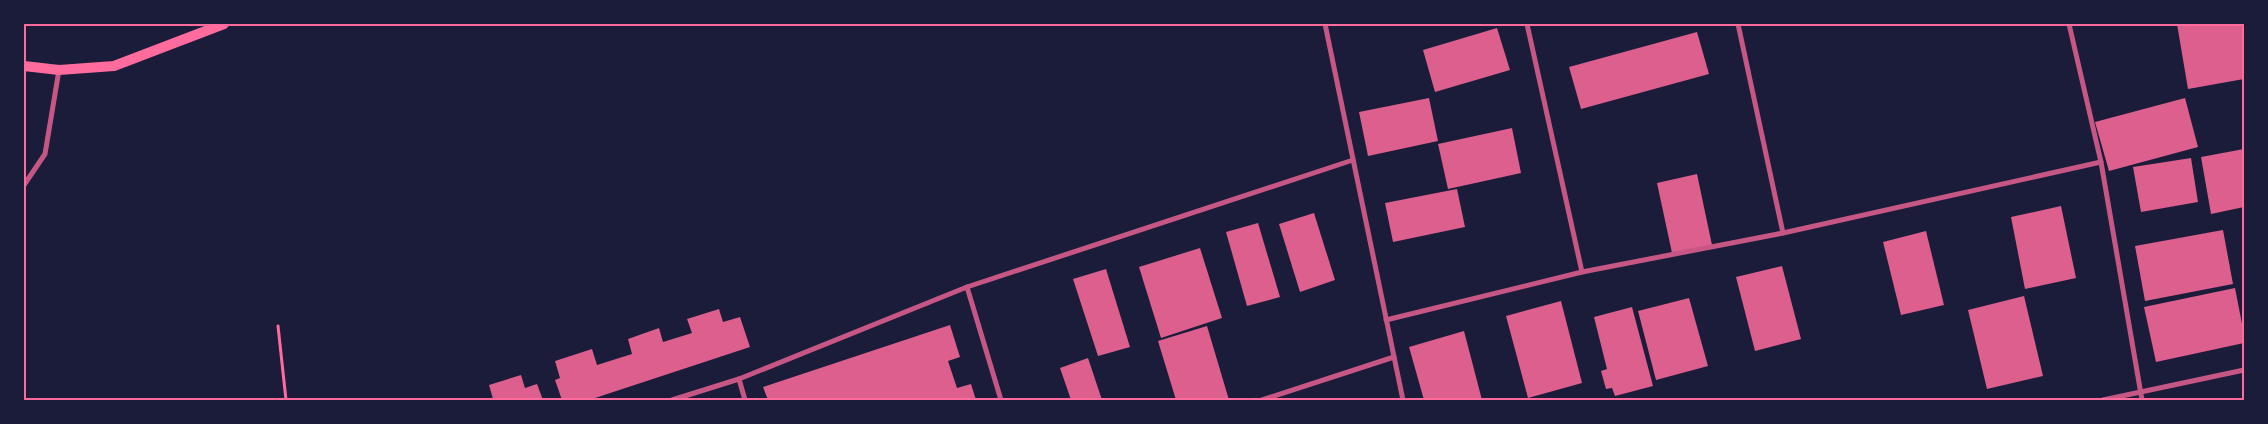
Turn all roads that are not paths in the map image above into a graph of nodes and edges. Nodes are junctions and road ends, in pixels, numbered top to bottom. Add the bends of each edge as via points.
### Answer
1 (224, 24) edge
2 (1325, 24) edge
3 (1527, 24) edge
4 (1738, 24) edge
5 (2069, 24) edge
6 (24, 66) edge
7 (59, 70) junction
8 (1353, 160) junction
9 (2101, 162) junction
10 (24, 185) edge
11 (1783, 233) junction
12 (1582, 272) junction
13 (967, 288) junction
14 (1386, 320) junction
15 (1394, 357) junction
16 (2244, 370) edge
17 (739, 379) junction
18 (2140, 393) junction
19 (672, 400) edge
20 (745, 400) edge
21 (1002, 400) edge
22 (1262, 400) edge
23 (1403, 400) edge
24 (2103, 400) edge
25 (2142, 400) edge

1 - 7 main road via 114,66
2 - 8 street
3 - 12 street
4 - 11 street
5 - 9 street
6 - 7 main road
7 - 10 street via 45,154
8 - 13 street
8 - 14 street
9 - 11 street
9 - 18 street
11 - 12 street
12 - 14 street
13 - 17 street
13 - 21 street
14 - 15 street
15 - 22 street
15 - 23 street
16 - 18 street
17 - 19 street
17 - 20 street
18 - 24 street
18 - 25 street

